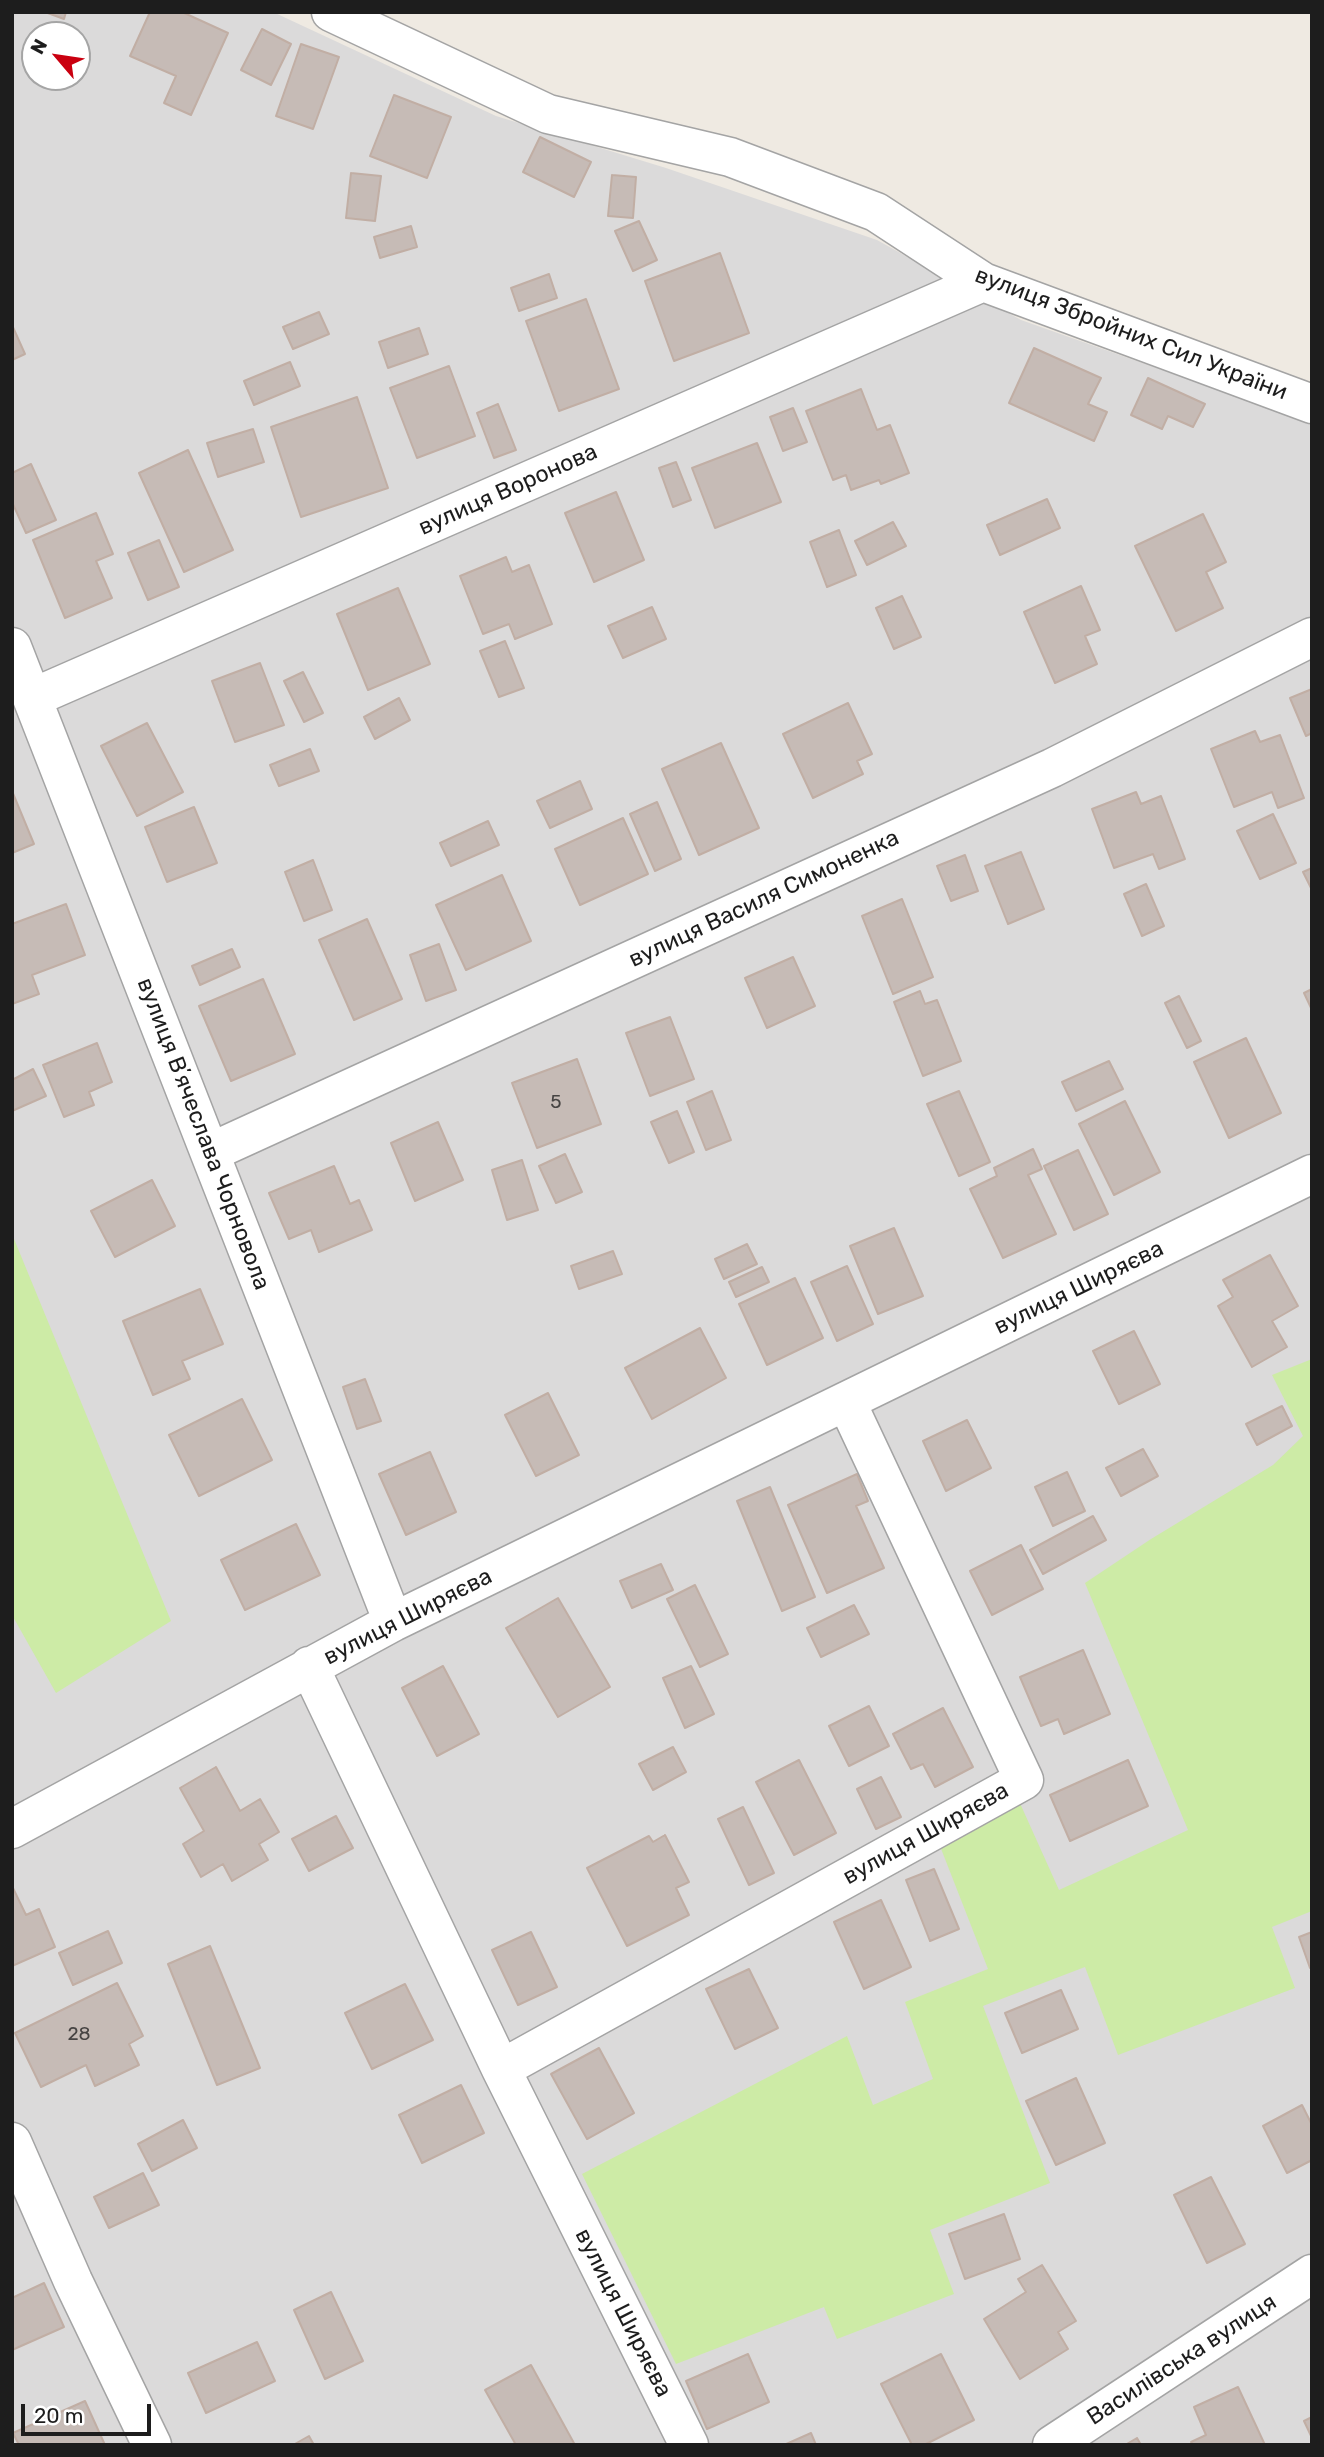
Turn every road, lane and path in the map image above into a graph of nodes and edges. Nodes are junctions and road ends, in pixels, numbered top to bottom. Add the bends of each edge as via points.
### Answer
1 (331, 12) edge
2 (983, 282) junction
3 (1312, 404) edge
4 (1312, 637) edge
5 (12, 647) edge
6 (33, 698) junction
7 (211, 1152) junction
8 (1312, 1174) edge
9 (847, 1403) junction
10 (393, 1622) junction
11 (309, 1667) junction
12 (12, 1829) edge
13 (501, 2069) junction
14 (12, 2142) edge
15 (1312, 2274) edge
16 (152, 2445) edge
17 (689, 2445) edge
18 (1052, 2445) edge

1 - 2 street, вулиця Збройних Сил України via 548,114 730,158 876,212
2 - 3 street, вулиця Збройних Сил України
2 - 6 street, вулиця Воронова
4 - 7 street, вулиця Василя Симоненка via 1052,768
5 - 6 street, вулиця Вʼячеслава Чорновола
6 - 7 street, вулиця Вʼячеслава Чорновола
7 - 10 street, вулиця Вʼячеслава Чорновола
8 - 9 street, вулиця Ширяєва
9 - 10 street, вулиця Ширяєва
9 - 13 street, вулиця Ширяєва via 1024,1780
10 - 11 street, вулиця Ширяєва
11 - 12 street, вулиця Ширяєва
11 - 13 street, вулиця Ширяєва
13 - 17 street, вулиця Ширяєва
14 - 16 street
15 - 18 street, Василівська вулиця

